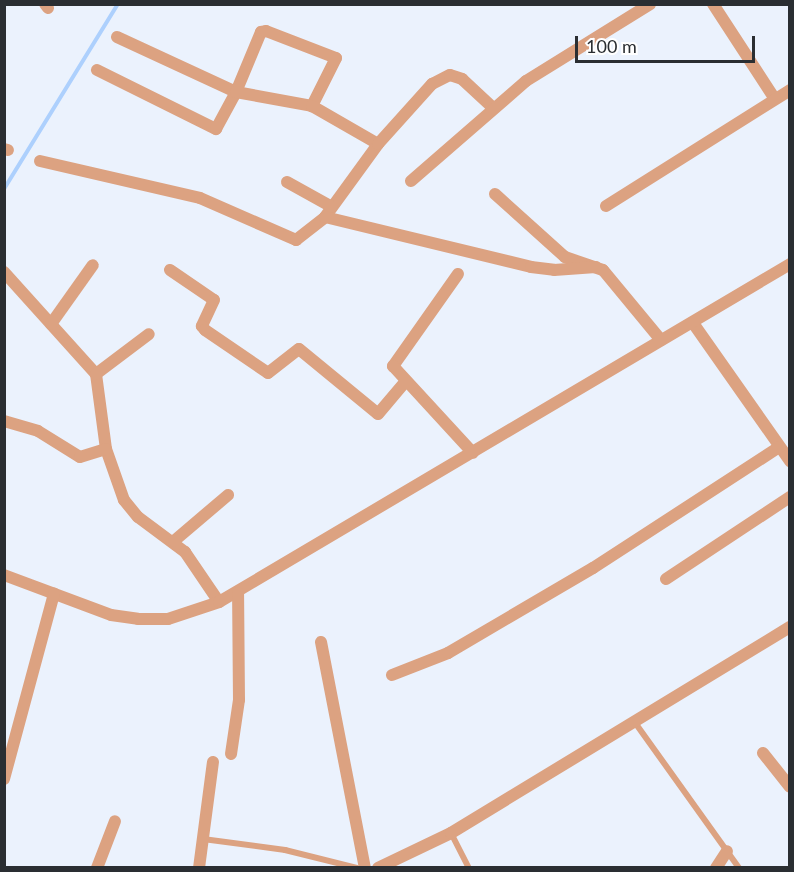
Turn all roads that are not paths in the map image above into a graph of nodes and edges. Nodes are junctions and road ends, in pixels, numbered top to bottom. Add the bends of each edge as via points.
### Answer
1 (650, 4) edge
2 (713, 4) edge
3 (117, 37) dead end
4 (97, 70) dead end
5 (789, 90) edge
6 (236, 92) junction
7 (775, 99) junction
8 (312, 106) junction
9 (492, 108) junction
10 (378, 144) junction
11 (40, 161) dead end
12 (411, 181) dead end
13 (287, 183) dead end
14 (495, 194) dead end
15 (606, 206) dead end
16 (328, 212) junction
17 (789, 264) edge
18 (93, 265) dead end
19 (596, 267) junction
20 (170, 270) dead end
21 (4, 272) edge
22 (458, 274) dead end
23 (693, 323) junction
24 (51, 324) junction
25 (149, 334) dead end
26 (661, 340) junction
27 (96, 374) junction
28 (406, 381) junction
29 (4, 421) edge
30 (779, 447) junction
31 (106, 449) junction
32 (473, 453) junction
33 (789, 458) edge
34 (228, 495) dead end
35 (789, 497) edge
36 (174, 541) junction
37 (4, 575) edge
38 (666, 579) dead end
39 (238, 593) junction
40 (54, 594) junction
41 (219, 602) junction
42 (789, 627) edge
43 (321, 642) dead end
44 (392, 675) dead end
45 (636, 724) junction
46 (763, 753) dead end
47 (231, 754) dead end
48 (213, 762) dead end
49 (4, 779) edge
50 (789, 787) edge
51 (114, 821) dead end
52 (451, 833) junction
53 (203, 839) junction
54 (727, 851) junction
55 (97, 867) edge
56 (199, 867) edge
57 (357, 867) edge
58 (365, 867) edge
59 (378, 867) edge
60 (469, 867) edge
61 (716, 867) edge
62 (739, 867) edge

1 - 9 street via 526,81
2 - 7 street
3 - 6 street
4 - 6 street via 216,129
5 - 7 street
6 - 8 street
6 - 8 street via 261,32 266,31 336,58
7 - 15 street
8 - 10 street
9 - 10 street via 462,78 450,75 432,84
9 - 12 street
10 - 16 street
11 - 16 street via 200,198 286,239 305,236
13 - 16 street
14 - 19 street via 566,257
16 - 19 street via 531,267
17 - 23 street
18 - 24 street
19 - 26 street
20 - 28 street via 214,300 202,326 205,330 268,373 299,349 378,414
21 - 24 street
22 - 28 street via 393,361
23 - 26 street
23 - 30 street
24 - 27 street
25 - 27 street via 115,355
26 - 32 street
27 - 31 street
28 - 32 street
29 - 31 street via 38,431 80,457
30 - 33 street
30 - 44 street via 593,568 448,653
31 - 36 street via 124,500 138,517
32 - 39 street
34 - 36 street
35 - 38 street
36 - 41 street
37 - 40 street
39 - 41 street
39 - 47 street via 238,700
40 - 41 street via 111,615 150,620 168,619
40 - 49 street
42 - 45 street
43 - 58 street
45 - 52 street
45 - 54 lane
46 - 50 street
48 - 53 street
51 - 55 street
52 - 59 street
52 - 60 lane
53 - 56 street
53 - 57 lane via 285,850
54 - 61 street
54 - 62 lane

